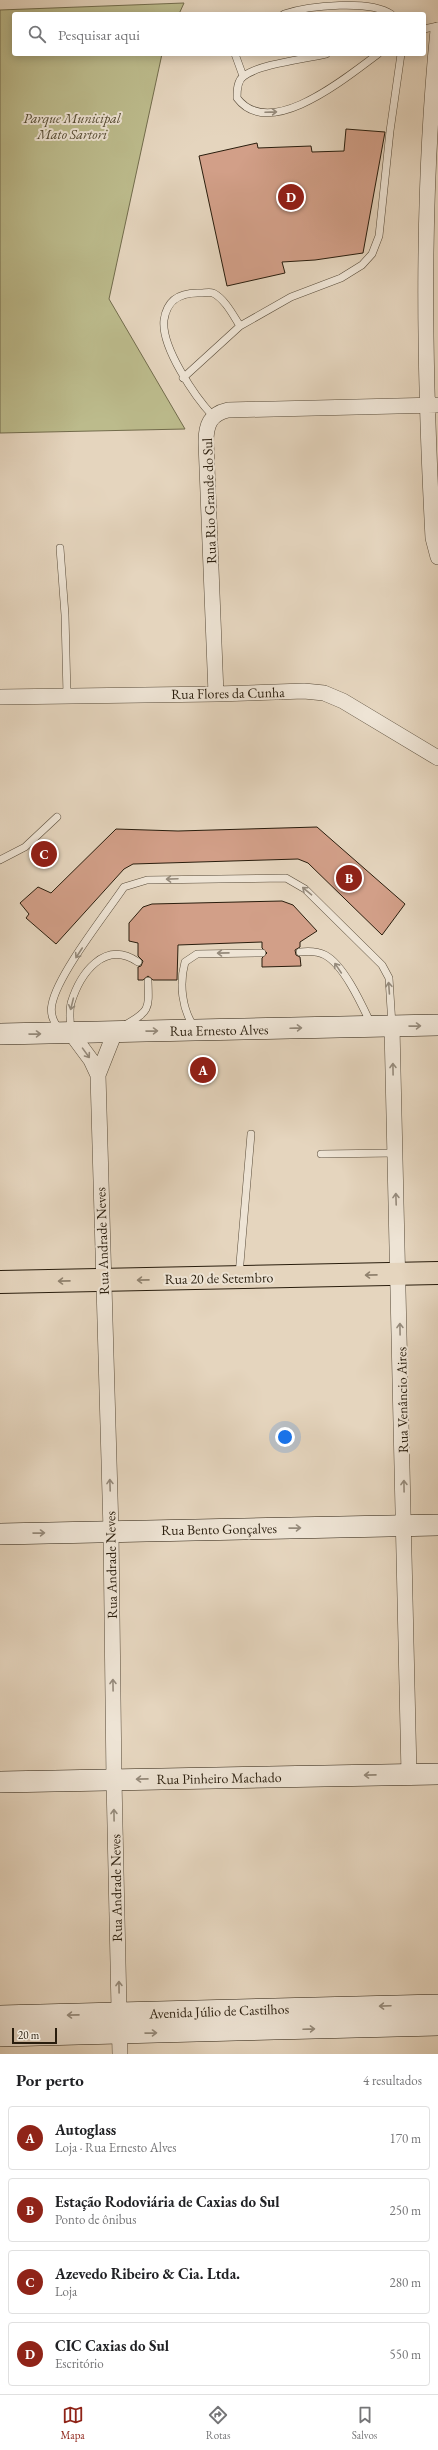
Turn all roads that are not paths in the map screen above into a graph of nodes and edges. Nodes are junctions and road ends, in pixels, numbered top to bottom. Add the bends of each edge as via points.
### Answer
1 (290, 12) edge
2 (388, 12) edge
3 (438, 26) edge
4 (426, 29) edge
5 (438, 30) edge
6 (236, 56) edge
7 (317, 56) edge
8 (375, 56) edge
9 (401, 56) edge
10 (436, 69) edge
11 (243, 76) junction
12 (433, 199) edge
13 (240, 326) junction
14 (184, 378) junction
15 (432, 405) edge
16 (213, 416) junction
17 (60, 548) dead end
18 (438, 557) edge
19 (216, 694) junction
20 (67, 695) junction
21 (0, 697) edge
22 (438, 758) edge
23 (57, 817) dead end
24 (0, 860) edge
25 (300, 952) dead end
26 (262, 953) dead end
27 (138, 962) dead end
28 (148, 981) dead end
29 (438, 1025) edge
30 (382, 1026) junction
31 (197, 1031) junction
32 (115, 1032) junction
33 (71, 1033) junction
34 (0, 1034) edge
35 (98, 1075) junction
36 (251, 1134) dead end
37 (394, 1153) junction
38 (321, 1154) dead end
39 (398, 1274) junction
40 (438, 1274) edge
41 (238, 1278) junction
42 (103, 1280) junction
43 (0, 1282) edge
44 (438, 1525) edge
45 (405, 1526) junction
46 (111, 1531) junction
47 (0, 1534) edge
48 (409, 1774) junction
49 (438, 1774) edge
50 (114, 1780) junction
51 (0, 1782) edge
52 (438, 2004) edge
53 (416, 2005) junction
54 (0, 2016) edge
55 (352, 2017) junction
56 (120, 2024) junction
57 (438, 2025) edge
58 (31, 2026) junction
59 (417, 2026) junction
60 (0, 2036) edge
61 (120, 2054) edge

1 - 2 lane via 351,2 373,3
3 - 4 lane
5 - 10 street
6 - 11 lane
7 - 11 lane via 263,68
11 -> 8 lane via 238,85 237,98 243,107 256,112 276,112 309,102
9 - 13 lane via 379,236 372,254 362,265 341,278 291,297
10 - 12 street
12 - 15 street
13 - 14 lane
13 - 14 lane via 223,300 212,293 186,292 173,298 164,320 165,333
14 - 16 lane
15 - 16 street via 228,410
15 - 18 street via 433,538
16 - 19 street, Rua Rio Grande do Sul via 208,423 206,442
17 - 20 lane
19 - 20 street, Rua Flores da Cunha
19 - 22 street, Rua Flores da Cunha via 304,690 324,693 343,701
20 - 21 street, Rua Flores da Cunha
23 - 24 lane via 25,847
30 -> 25 lane via 333,961 313,951
26 -> 31 lane via 197,954 185,962 183,1007
27 -> 33 lane via 120,956 102,958 93,963 71,1003
28 - 32 lane via 146,1012
30 -> 29 street, Rua Ernesto Alves
31 -> 30 street, Rua Ernesto Alves
30 -> 33 lane via 388,978 382,965 305,889 286,878 211,878 147,880 124,887 60,982 52,1004 54,1022 59,1028
37 -> 30 street, Rua Venâncio Aires
32 -> 31 street, Rua Ernesto Alves
32 - 33 street, Rua Ernesto Alves
32 - 35 street, Rua Andrade Neves
34 -> 33 street, Rua Ernesto Alves
33 -> 35 street, Rua Andrade Neves via 91,1060
35 - 42 street, Rua Andrade Neves
36 - 41 lane
37 - 38 lane
39 -> 37 street, Rua Venâncio Aires
39 - 40 main road, Rua 20 de Setembro
39 -> 41 main road, Rua 20 de Setembro
45 -> 39 street, Rua Venâncio Aires
41 -> 42 main road, Rua 20 de Setembro
42 -> 43 main road, Rua 20 de Setembro
46 -> 42 street, Rua Andrade Neves
44 - 45 street, Rua Bento Gonçalves
46 -> 45 street, Rua Bento Gonçalves
45 - 48 street, Rua Venâncio Aires
47 -> 46 street, Rua Bento Gonçalves
50 -> 46 street, Rua Andrade Neves
48 - 49 street, Rua Pinheiro Machado
48 -> 50 street, Rua Pinheiro Machado
50 - 51 street, Rua Pinheiro Machado
56 -> 50 street, Rua Andrade Neves
52 - 53 street, Avenida Júlio de Castilhos
53 -> 55 street, Avenida Júlio de Castilhos
53 - 59 street
54 - 58 street, Avenida Júlio de Castilhos
55 - 56 street, Avenida Júlio de Castilhos
55 - 59 street, Avenida Júlio de Castilhos
56 - 58 street, Avenida Júlio de Castilhos
56 - 61 street, Rua Andrade Neves
57 - 59 street, Avenida Júlio de Castilhos
58 - 60 street, Avenida Júlio de Castilhos

